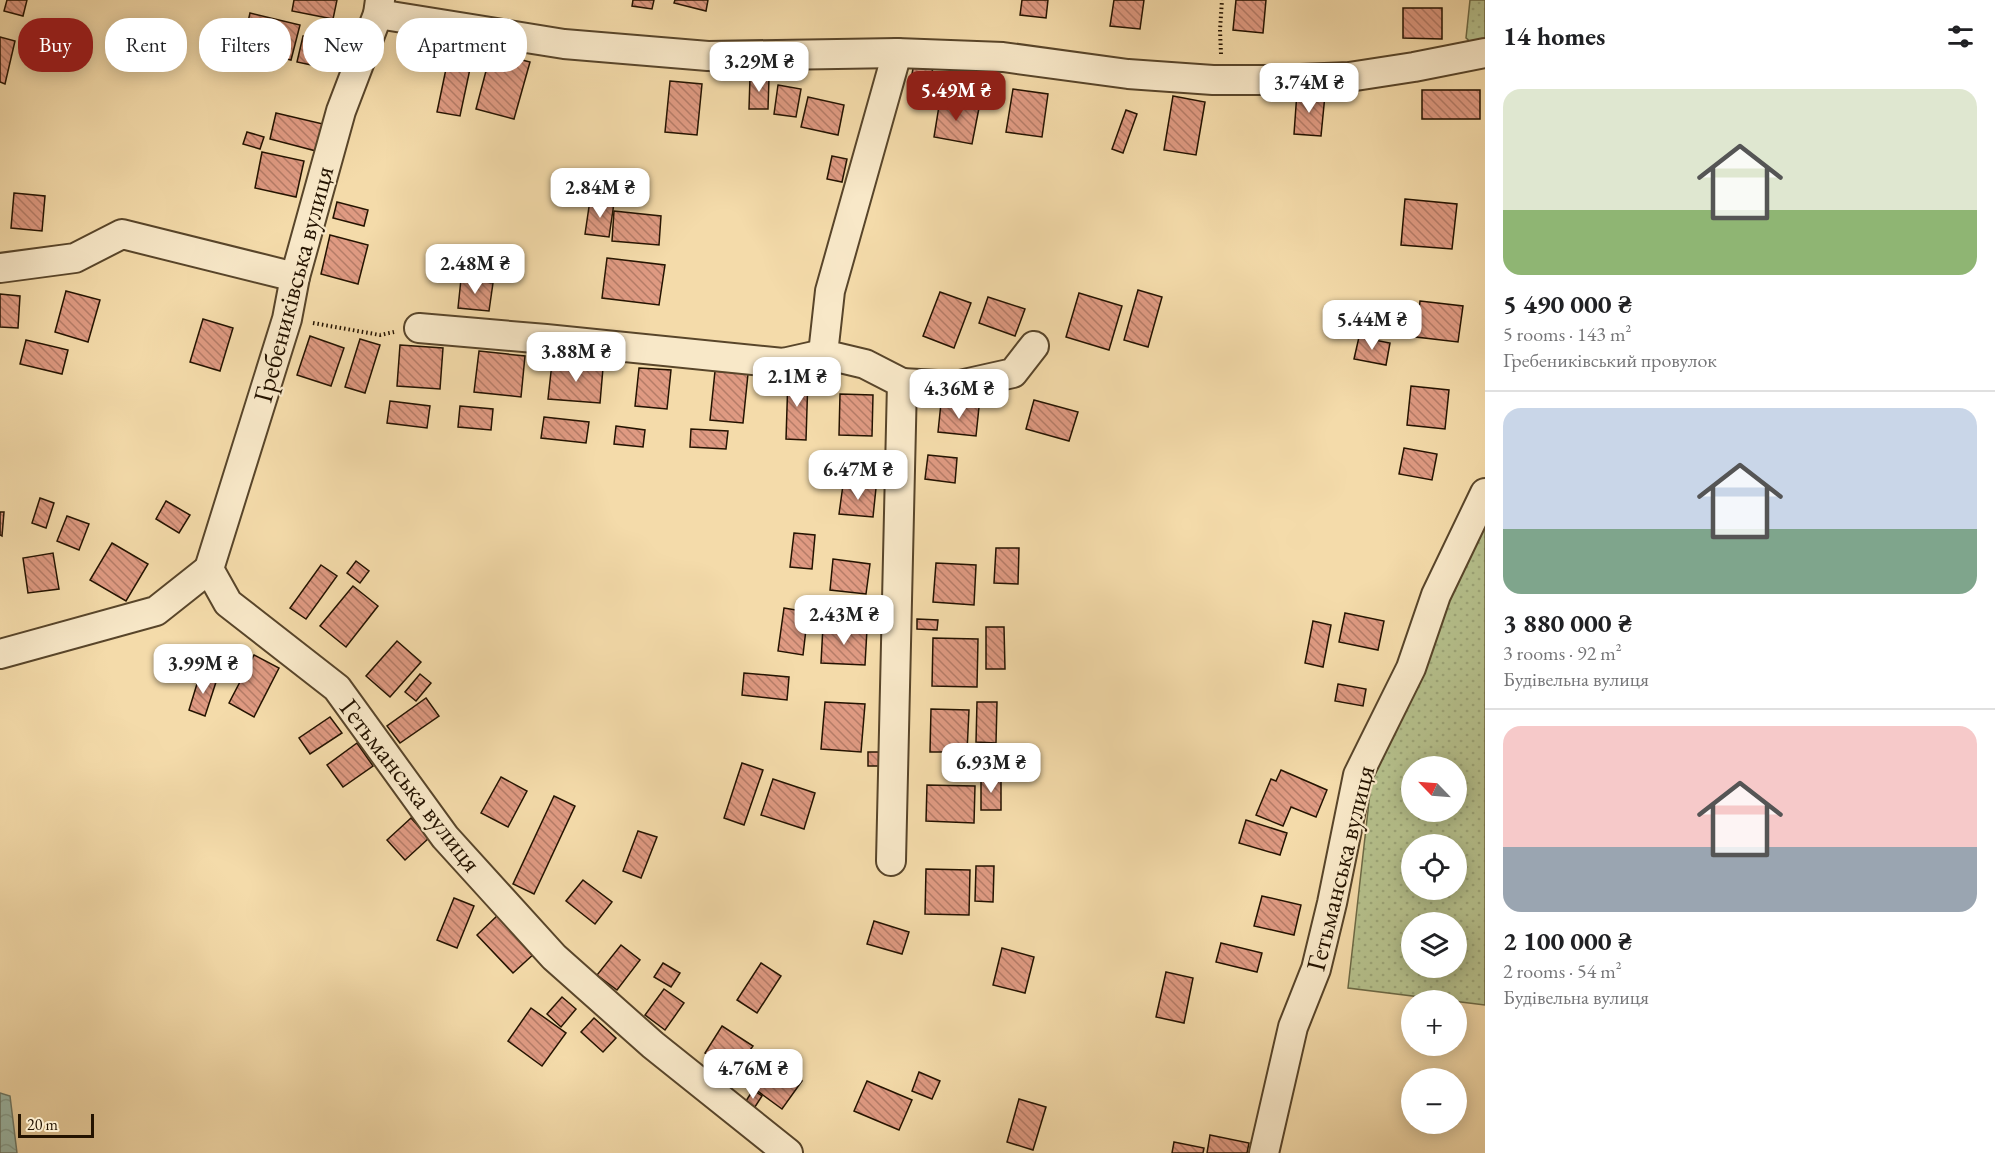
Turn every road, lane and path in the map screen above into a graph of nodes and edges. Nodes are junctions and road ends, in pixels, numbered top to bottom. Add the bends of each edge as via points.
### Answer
1 (1222, 0) edge
2 (379, 7) edge
3 (897, 53) junction
4 (1485, 53) edge
5 (1213, 80) junction
6 (0, 268) edge
7 (295, 277) junction
8 (287, 318) junction
9 (419, 328) joint
10 (1034, 346) dead end
11 (823, 354) junction
12 (902, 383) junction
13 (1485, 493) edge
14 (209, 569) junction
15 (0, 654) edge
16 (891, 861) dead end
17 (788, 1153) edge
18 (1264, 1153) edge

1 - 5 path via 1221,66
2 - 3 street via 564,44 708,56
2 - 7 street, Гребениківська вулиця via 341,111
3 - 5 street via 1003,57 1128,74
3 - 11 street via 830,291
4 - 5 street via 1349,77
6 - 7 street via 75,258 122,234
7 - 8 street, Гребениківська вулиця
8 - 9 path via 380,335
8 - 14 street, Гребениківська вулиця
9 - 11 street via 783,363
10 - 12 street via 1013,373 955,386
11 - 12 street via 865,364
12 - 16 street
13 - 18 street, Гетьманська вулиця via 1436,595 1411,668 1358,775 1327,925 1316,969 1293,1028
14 - 15 street via 156,610
14 - 17 street, Гетьманська вулиця via 228,603 337,688 445,837 554,957 653,1045

